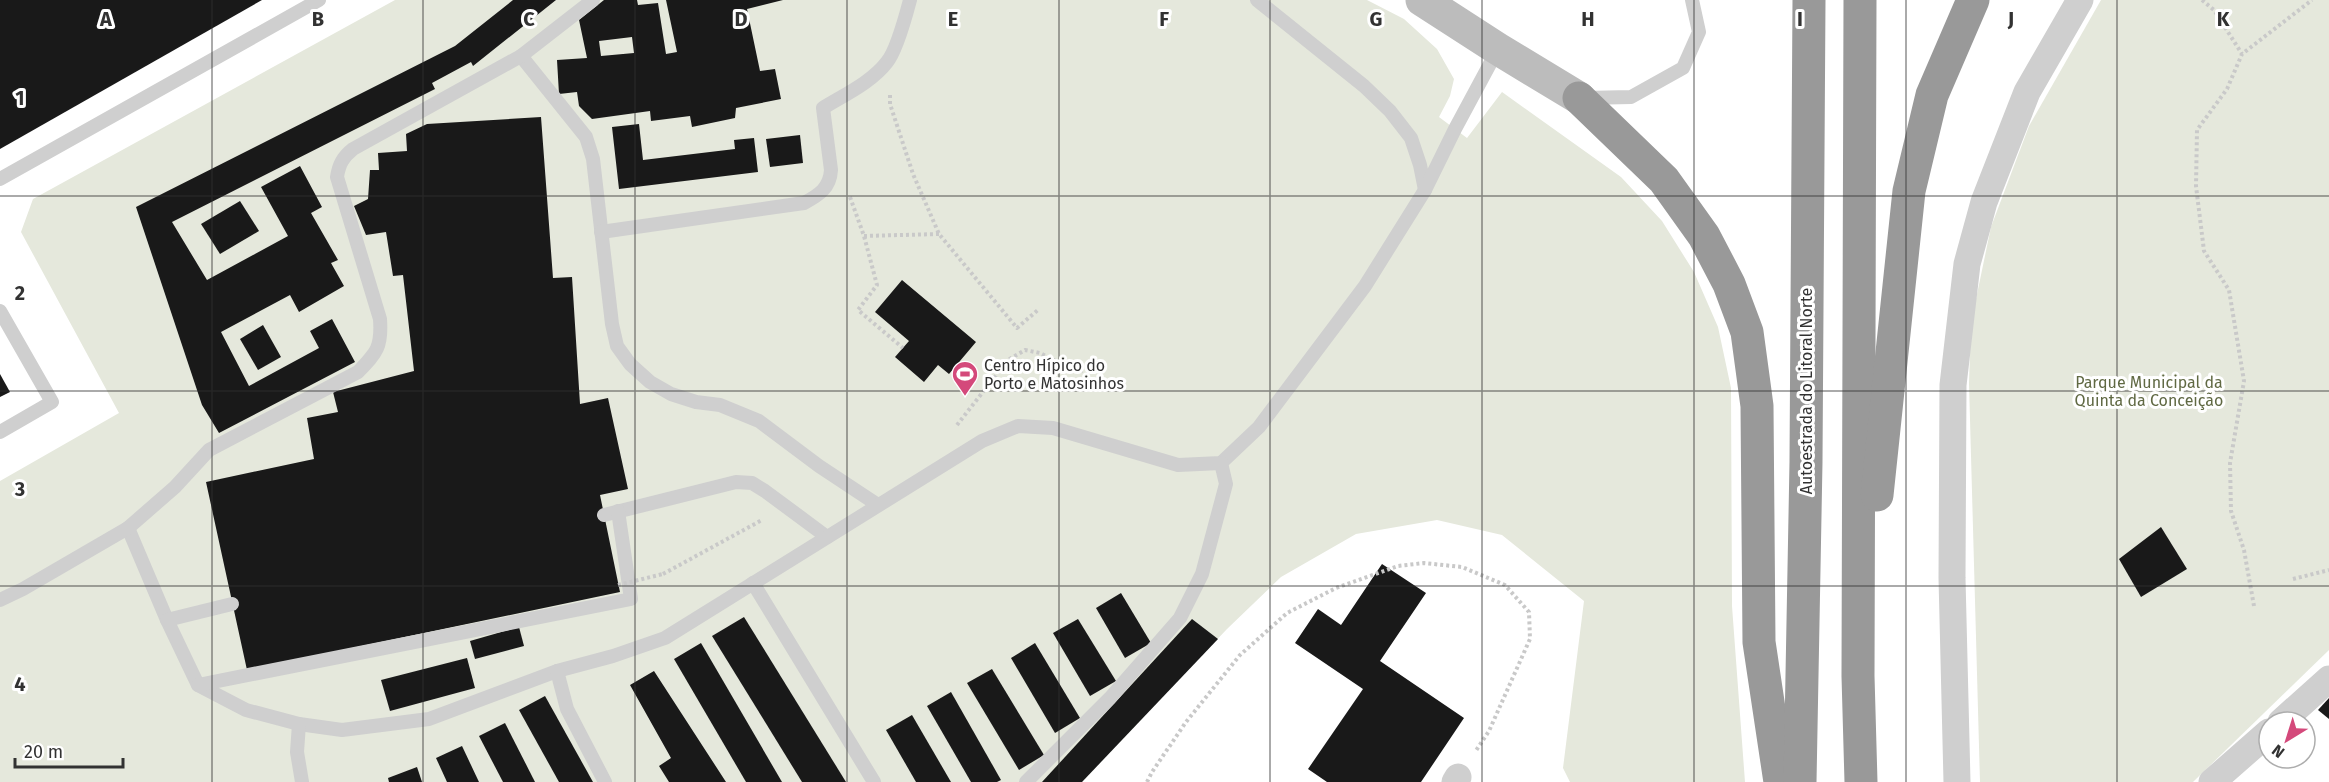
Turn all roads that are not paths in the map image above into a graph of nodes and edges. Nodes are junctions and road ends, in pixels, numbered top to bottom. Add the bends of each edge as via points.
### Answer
1 (319, 0) edge
2 (593, 0) edge
3 (910, 0) edge
4 (1257, 0) edge
5 (1422, 0) edge
6 (1692, 0) edge
7 (1809, 0) edge
8 (1860, 0) edge
9 (1973, 0) edge
10 (2080, 0) edge
11 (1498, 49) junction
12 (520, 56) junction
13 (1579, 98) junction
14 (0, 179) edge
15 (1425, 190) junction
16 (602, 232) junction
17 (0, 311) edge
18 (0, 432) edge
19 (1221, 463) junction
20 (878, 505) junction
21 (618, 511) junction
22 (604, 514) dead end
23 (128, 528) junction
24 (827, 537) junction
25 (753, 583) junction
26 (0, 600) edge
27 (232, 604) dead end
28 (166, 620) junction
29 (557, 671) junction
30 (1858, 676) junction
31 (2329, 680) edge
32 (198, 685) junction
33 (2295, 710) edge
34 (299, 724) junction
35 (2257, 743) edge
36 (302, 782) edge
37 (605, 782) edge
38 (874, 782) edge
39 (1026, 782) edge
40 (1780, 782) edge
41 (1800, 782) edge
42 (1861, 782) edge
43 (1957, 782) edge
44 (2212, 782) edge

1 - 14 lane
2 - 12 lane
3 - 16 lane via 888,61 867,80 823,108 831,170 830,179 818,196 804,203
4 - 15 lane via 1390,111 1411,138
5 - 11 main road
6 - 13 lane via 1699,32 1683,68 1631,98
7 - 41 highway, Autoestrada do Litoral Norte
8 - 30 highway
9 - 30 highway via 1932,95 1909,191
10 - 43 street via 2027,92 1984,202 1967,264 1953,385
11 - 13 main road
11 - 15 lane
12 - 16 lane via 586,137 593,159
12 - 23 lane via 353,149 338,166 340,191 380,319 381,339 373,356 358,372 209,450 175,487
13 - 40 highway via 1664,180 1704,236 1730,284 1747,332 1757,406 1759,642
15 - 19 lane via 1365,286 1259,427
16 - 20 lane via 612,324 617,346 630,364 671,394 720,405 759,421
17 - 18 lane via 52,402
19 - 20 lane via 1178,465 1053,428 1018,426 982,441
19 - 39 lane via 1226,484 1202,574 1180,618 1110,698
20 - 24 lane
21 - 22 lane
21 - 24 lane via 736,483 752,483
21 - 32 lane via 632,599
23 - 26 lane
23 - 28 lane
24 - 25 lane
25 - 29 lane via 665,638
25 - 38 lane
27 - 28 lane
28 - 32 lane
29 - 34 lane via 429,719 342,730
29 - 37 lane via 567,709
30 - 42 highway
31 - 33 street
32 - 34 lane via 246,710
34 - 36 lane via 297,752
35 - 44 street

